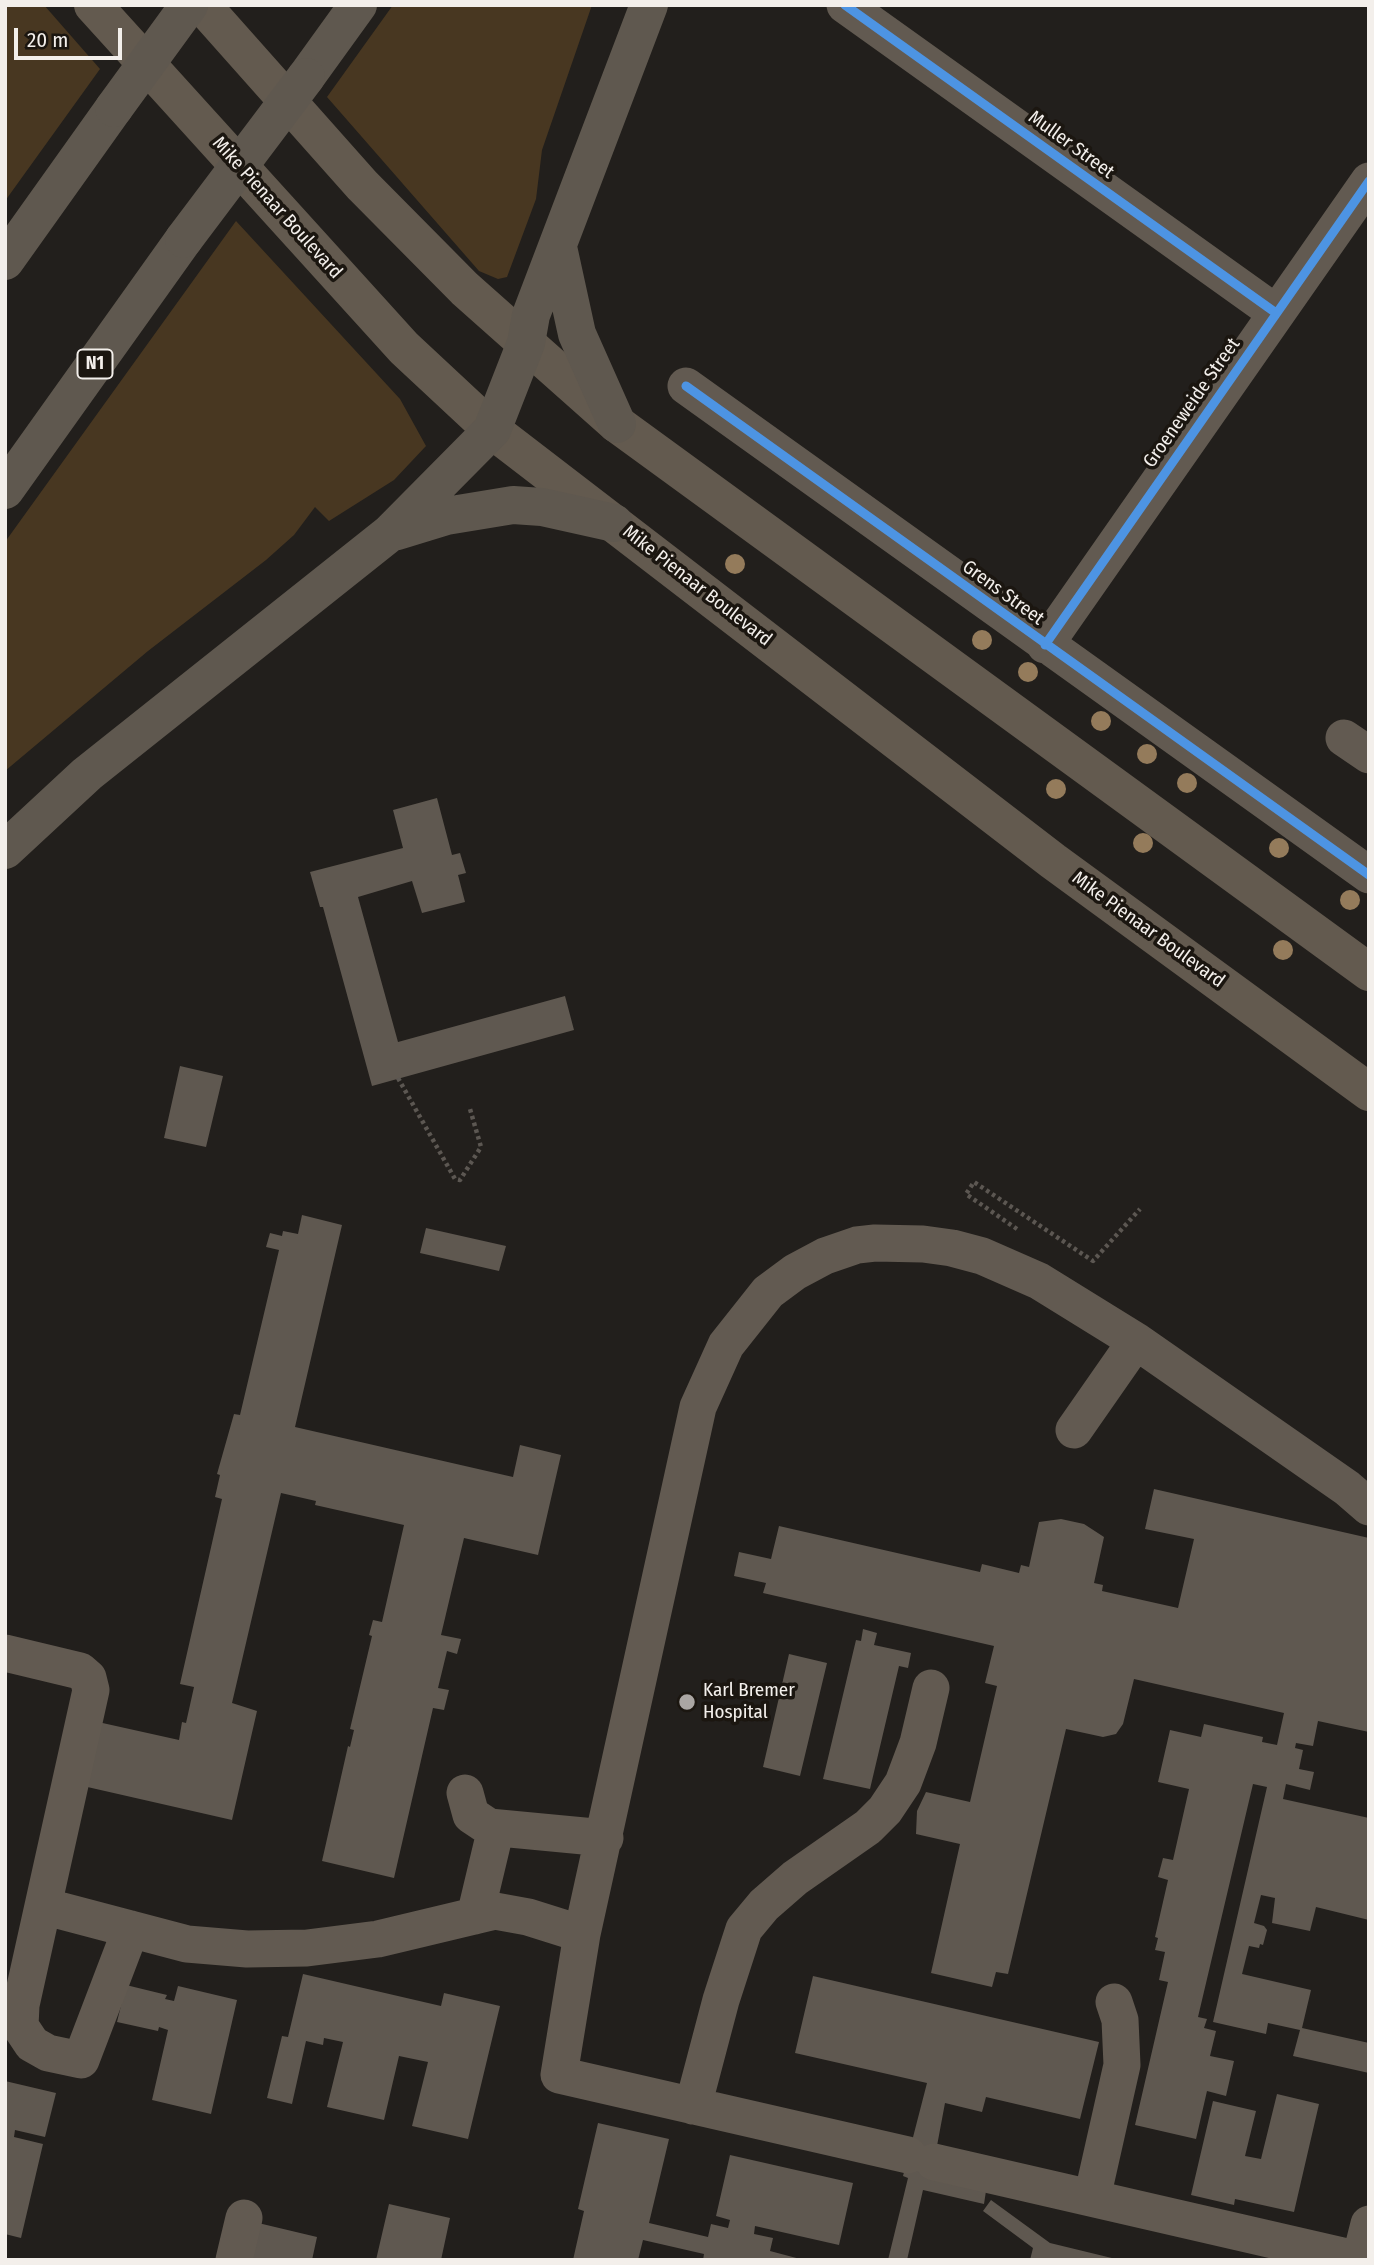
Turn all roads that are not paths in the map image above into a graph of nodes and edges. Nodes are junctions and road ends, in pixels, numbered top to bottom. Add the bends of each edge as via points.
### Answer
1 (93, 5) edge
2 (189, 5) edge
3 (202, 5) edge
4 (358, 5) edge
5 (649, 5) edge
6 (845, 5) edge
7 (1369, 181) edge
8 (558, 247) junction
9 (5, 261) edge
10 (1276, 313) junction
11 (526, 343) junction
12 (686, 386) dead end
13 (617, 424) junction
14 (492, 430) junction
15 (5, 490) edge
16 (614, 523) junction
17 (390, 533) junction
18 (1045, 645) junction
19 (5, 850) edge
20 (1369, 875) edge
21 (1369, 972) edge
22 (1369, 1092) edge
23 (1136, 1341) junction
24 (1074, 1430) dead end
25 (1362, 1496) edge
26 (5, 1653) edge
27 (931, 1688) dead end
28 (465, 1793) dead end
29 (496, 1828) junction
30 (605, 1838) junction
31 (43, 1906) junction
32 (475, 1916) junction
33 (131, 1929) junction
34 (582, 1934) junction
35 (1114, 2002) dead end
36 (693, 2106) junction
37 (1092, 2198) junction
38 (244, 2218) dead end
39 (1369, 2224) edge
40 (1349, 2259) edge
41 (234, 2260) edge

1 - 14 main road, Mike Pienaar Boulevard via 404,348
2 - 9 highway, bridge
3 - 11 main road via 362,185
4 - 15 highway, N1, bridge
5 - 8 highway
6 - 10 street, Muller Street
7 - 10 street, Groeneweide Street
8 - 11 highway via 531,314
8 - 13 highway via 577,334
10 - 18 street, Groeneweide Street
11 - 13 main road
11 - 14 highway
12 - 18 street, Grens Street
13 - 21 main road
14 - 16 main road, Mike Pienaar Boulevard
14 - 17 highway
16 - 17 highway via 513,505 446,516
16 - 22 main road, Mike Pienaar Boulevard via 1053,861
17 - 19 highway via 87,775
18 - 20 street, Grens Street
23 - 24 street
23 - 25 street
23 - 30 street via 1011,1267 972,1253 923,1244 856,1245 795,1272 768,1292 726,1345 698,1407
26 - 31 street via 80,1671 90,1684
27 - 36 street via 903,1783 885,1810 869,1827 795,1878 744,1930
28 - 29 street via 471,1815
29 - 30 street
29 - 32 street
30 - 34 street
31 - 33 street
31 - 33 street via 19,2019 27,2040 48,2053 81,2060
32 - 33 street via 378,1939 307,1948 187,1944
32 - 34 street via 495,1912 517,1915
34 - 36 street via 559,2075
35 - 37 street via 1120,2021 1122,2065
36 - 37 street
37 - 40 street
38 - 41 street
39 - 40 street

